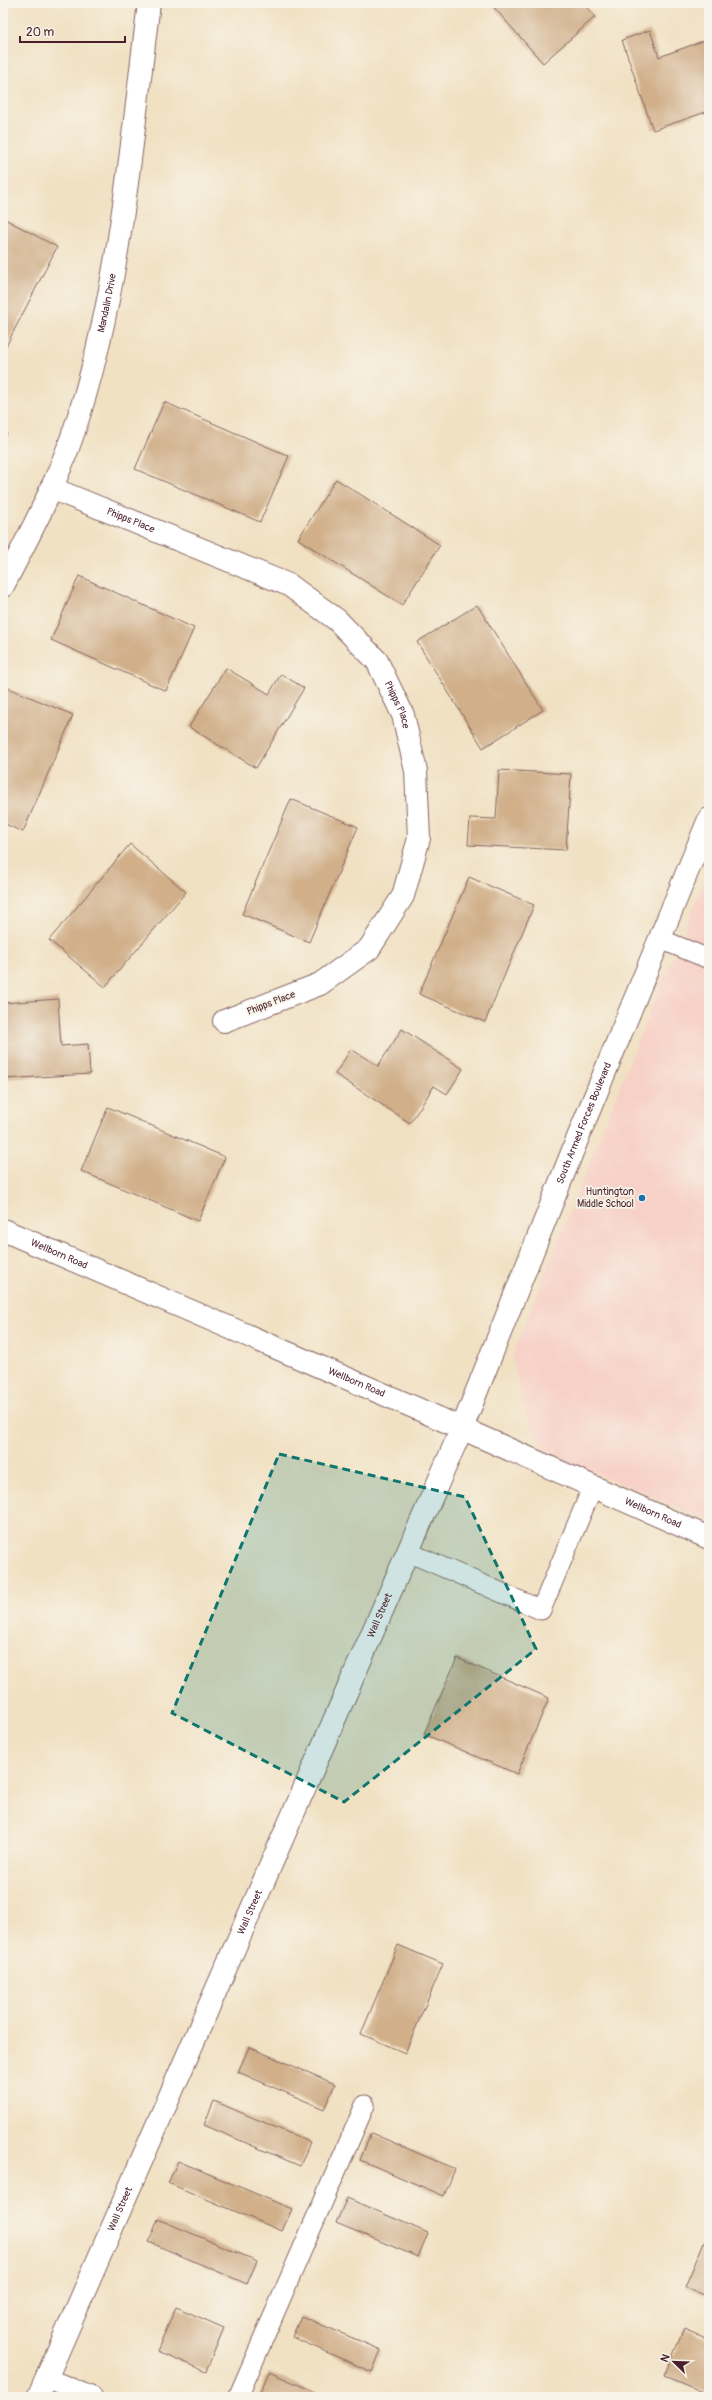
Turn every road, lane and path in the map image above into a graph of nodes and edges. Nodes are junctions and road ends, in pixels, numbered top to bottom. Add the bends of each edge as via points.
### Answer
1 (149, 3) edge
2 (51, 488) junction
3 (3, 586) edge
4 (709, 819) edge
5 (660, 939) junction
6 (709, 959) edge
7 (224, 1020) dead end
8 (3, 1230) edge
9 (462, 1428) junction
10 (593, 1486) junction
11 (709, 1538) edge
12 (408, 1552) junction
13 (365, 2105) dead end
14 (42, 2387) edge
15 (93, 2397) edge
16 (238, 2397) edge

1 - 2 street, Mandalin Drive via 119,238 106,305 92,371 73,432
2 - 3 street, Mandalin Drive
2 - 7 street, Phipps Place via 288,585 337,620 377,662 403,714 416,772 419,838 403,896 369,949 320,984
4 - 5 street, South Armed Forces Boulevard
5 - 6 lane
5 - 9 street, South Armed Forces Boulevard
8 - 9 street, Wellborn Road
9 - 10 street, Wellborn Road
9 - 12 street, Wall Street
10 - 11 street, Wellborn Road
10 - 12 lane via 541,1610
12 - 14 street, Wall Street
13 - 16 lane
14 - 15 lane

